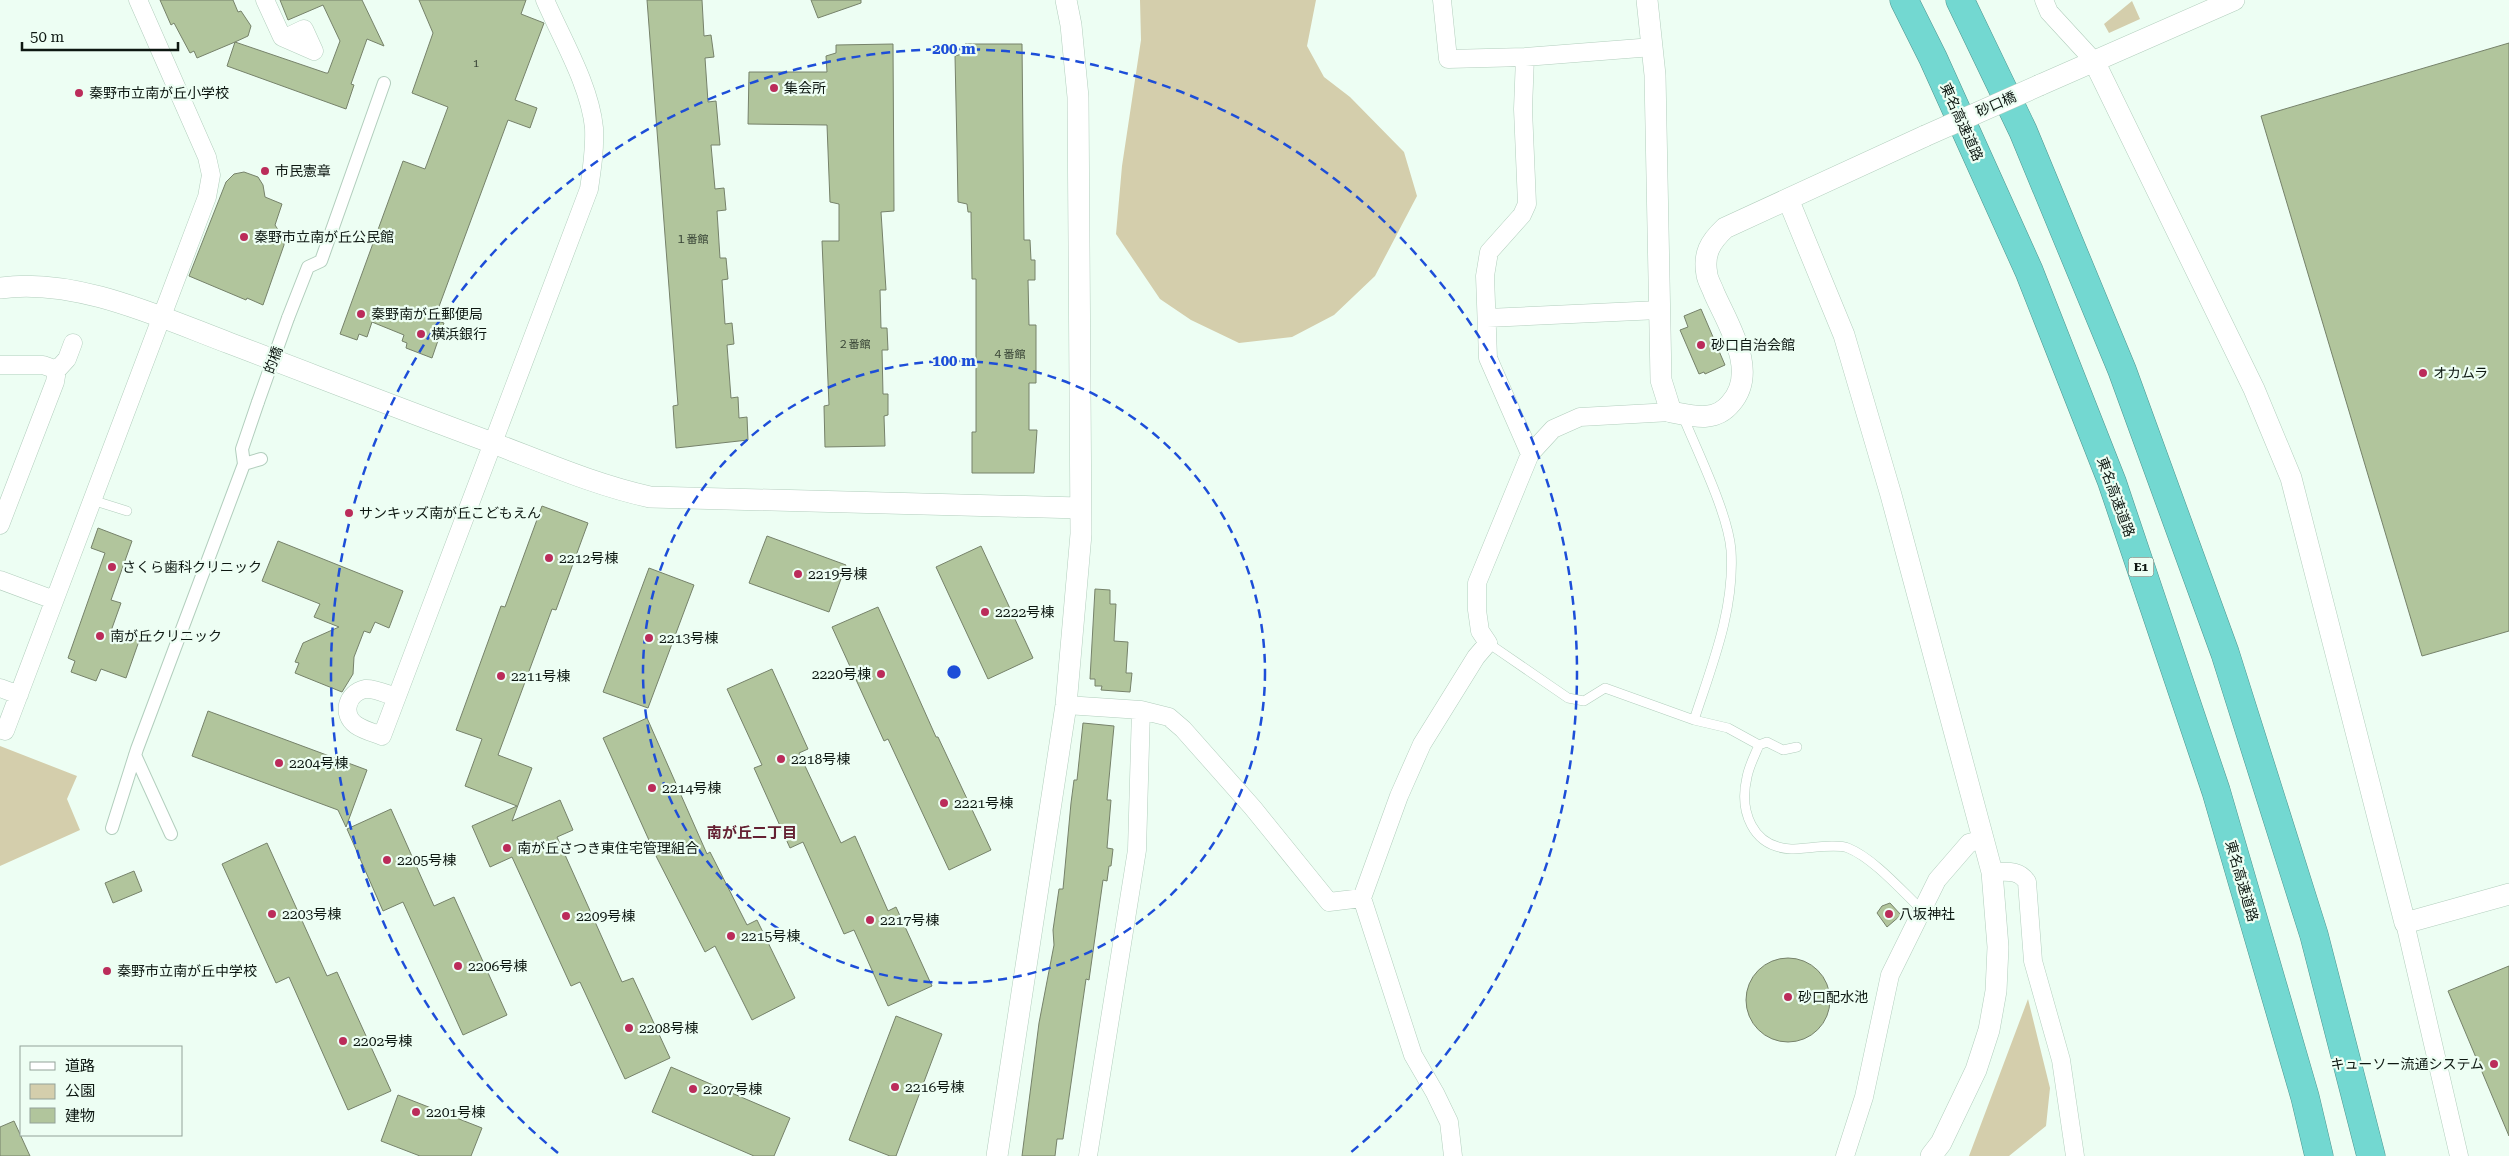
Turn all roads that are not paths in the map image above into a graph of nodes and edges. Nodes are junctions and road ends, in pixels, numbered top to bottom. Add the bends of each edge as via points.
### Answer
1 (138, 0) edge
2 (265, 0) edge
3 (545, 0) edge
4 (1066, 0) edge
5 (1442, 0) edge
6 (1647, 0) edge
7 (1904, 0) edge
8 (1960, 0) edge
9 (2044, 0) edge
10 (2234, 0) edge
11 (285, 38) dead end
12 (1652, 47) junction
13 (1525, 57) junction
14 (2094, 61) junction
15 (384, 83) dead end
16 (1788, 199) junction
17 (0, 288) edge
18 (1659, 310) junction
19 (162, 317) junction
20 (1487, 318) junction
21 (73, 343) dead end
22 (0, 365) edge
23 (57, 370) junction
24 (1676, 413) junction
25 (491, 442) junction
26 (1530, 454) junction
27 (261, 459) dead end
28 (244, 464) junction
29 (92, 500) junction
30 (1080, 508) junction
31 (127, 511) dead end
32 (0, 525) edge
33 (0, 580) edge
34 (54, 600) junction
35 (1488, 643) junction
36 (0, 688) edge
37 (19, 695) junction
38 (396, 697) dead end
39 (1066, 705) junction
40 (1141, 710) junction
41 (1694, 720) junction
42 (0, 729) edge
43 (1759, 745) junction
44 (1796, 747) dead end
45 (135, 754) junction
46 (112, 828) dead end
47 (171, 834) dead end
48 (1984, 839) junction
49 (1992, 872) junction
50 (2509, 894) edge
51 (1362, 898) junction
52 (1921, 909) junction
53 (2405, 923) junction
54 (997, 1156) edge
55 (1088, 1156) edge
56 (1453, 1156) edge
57 (1845, 1156) edge
58 (1931, 1156) edge
59 (2075, 1156) edge
60 (2319, 1156) edge
61 (2371, 1156) edge
62 (2459, 1156) edge

1 - 19 street via 207,157 211,174 207,197
2 - 11 street
3 - 25 street via 583,88 594,127 594,154 589,189
4 - 30 street via 1078,97
5 - 13 street via 1448,58
6 - 12 street
7 - 60 highway, 東名高速道路 / E1 via 2029,271 2112,482 2216,791 2305,1097
8 - 61 highway via 2023,131 2122,370 2225,652 2314,935
9 - 14 street via 2049,12
10 - 14 street, 砂口橋
12 - 13 street
12 - 18 street via 1656,75
13 - 20 street via 1523,109 1527,204 1522,215 1489,252 1485,276
14 - 16 street, 砂口橋, bridge
14 - 53 street via 2254,389 2291,478
15 - 28 street, 的橋, bridge via 321,261 308,267 288,318 242,450
16 - 24 street, 砂口橋 via 1725,228 1711,242 1707,276 1742,356 1739,394 1726,410 1704,418
16 - 48 street via 1844,335
17 - 19 street via 60,289
18 - 20 street
18 - 24 street via 1661,380
19 - 25 street
19 - 29 street
20 - 26 street via 1488,358
21 - 23 street via 67,359
22 - 23 street via 43,365
23 - 32 street
24 - 26 street via 1580,417 1553,429
24 - 41 lane via 1722,514 1731,549 1730,595 1720,643
25 - 30 street via 619,490 650,497
25 - 38 street
26 - 35 street via 1477,583 1480,631
27 - 28 street
28 - 45 street, 的橋
29 - 31 lane
29 - 34 street
30 - 39 street
33 - 34 street
34 - 37 street
35 - 41 lane via 1568,698 1584,701 1605,688
35 - 51 street via 1422,744 1398,796
36 - 37 street
37 - 42 street via 5,731
39 - 40 street
39 - 54 street
40 - 51 street via 1169,718 1183,729 1253,808 1329,902
40 - 55 street via 1137,850
41 - 43 lane via 1728,728
43 - 44 lane via 1767,742 1783,750
43 - 52 lane via 1747,777 1745,797 1748,818 1757,836 1778,847 1847,847 1868,860
45 - 46 street, 的橋
45 - 47 street
48 - 49 street
48 - 52 street via 1962,849 1937,880
49 - 58 street via 1998,947 1996,991 1989,1030 1976,1070 1941,1143
49 - 59 street via 2016,873 2027,882 2033,960 2061,1060
50 - 53 street
51 - 56 street via 1413,1055 1448,1122
52 - 57 street via 1890,974 1864,1096
53 - 62 street

